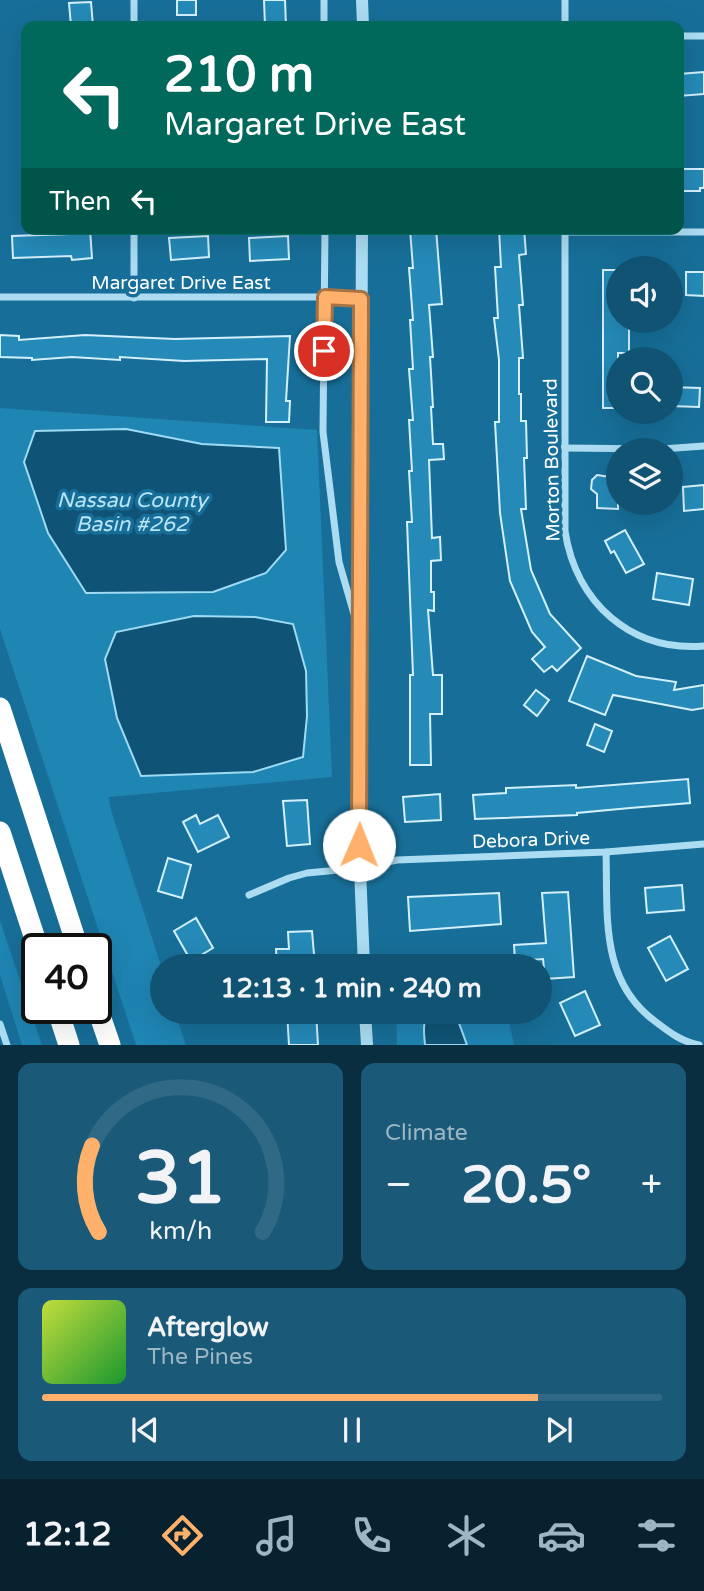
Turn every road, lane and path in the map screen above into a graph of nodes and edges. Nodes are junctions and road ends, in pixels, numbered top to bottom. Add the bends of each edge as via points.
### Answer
1 (134, 0) edge
2 (324, 0) edge
3 (362, 0) edge
4 (565, 0) edge
5 (134, 21) edge
6 (324, 21) edge
7 (363, 21) edge
8 (565, 21) edge
9 (684, 36) edge
10 (704, 36) edge
11 (684, 232) edge
12 (704, 232) edge
13 (134, 235) edge
14 (325, 235) edge
15 (362, 235) edge
16 (565, 235) edge
17 (0, 297) edge
18 (325, 297) junction
19 (134, 298) junction
20 (361, 299) junction
21 (704, 446) edge
22 (564, 448) junction
23 (360, 634) junction
24 (704, 646) edge
25 (0, 708) edge
26 (0, 832) edge
27 (704, 844) edge
28 (606, 852) junction
29 (360, 868) junction
30 (249, 895) dead end
31 (33, 933) edge
32 (73, 933) edge
33 (364, 954) edge
34 (0, 1024) edge
35 (62, 1024) edge
36 (103, 1024) edge
37 (366, 1024) edge
38 (6, 1045) edge
39 (69, 1045) edge
40 (110, 1045) edge
41 (367, 1045) edge
42 (699, 1045) edge

1 - 5 street
2 - 6 street
3 - 7 street
4 - 8 street
9 - 10 street
11 - 12 street
13 - 19 street
14 - 18 street
15 - 20 street
16 - 22 street, Morton Boulevard
17 - 19 street, Margaret Drive East
18 - 19 street, Margaret Drive East
18 - 20 street, Margaret Drive East
18 - 23 street via 323,432 340,562
20 - 23 street
21 - 22 street
22 - 24 street, Morton Boulevard via 565,531 579,580 618,623 646,638 668,645
23 - 29 street
25 - 32 highway
26 - 31 highway
27 - 28 street, Debora Drive
28 - 29 street, Debora Drive via 397,860
28 - 42 street via 609,944 618,975 645,1014 675,1037
29 - 30 street, Debora Drive via 307,873
29 - 33 street
34 - 38 street
35 - 39 highway
36 - 40 highway
37 - 41 street

